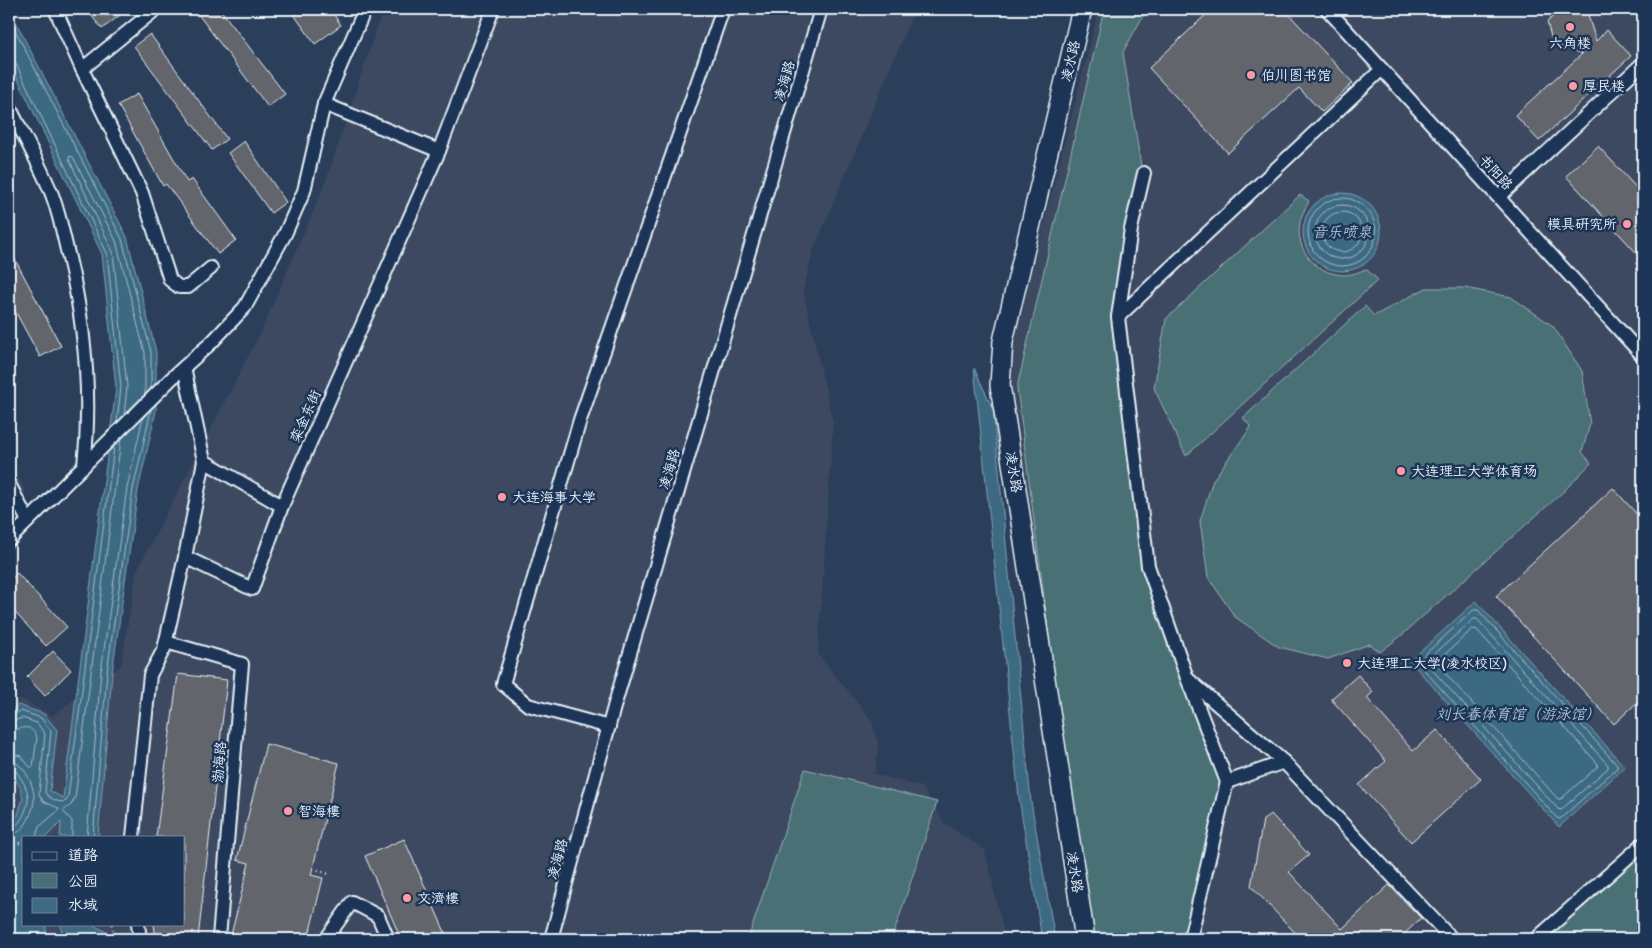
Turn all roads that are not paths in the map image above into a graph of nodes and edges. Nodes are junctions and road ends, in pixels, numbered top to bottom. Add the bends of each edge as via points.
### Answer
1 (55, 9) edge
2 (156, 9) edge
3 (365, 9) edge
4 (493, 9) edge
5 (723, 9) edge
6 (821, 9) edge
7 (1082, 9) edge
8 (1327, 9) edge
9 (1643, 63) edge
10 (82, 69) junction
11 (1381, 70) junction
12 (324, 104) junction
13 (9, 106) edge
14 (439, 151) junction
15 (1144, 173) dead end
16 (1499, 197) junction
17 (211, 268) dead end
18 (1118, 317) junction
19 (1643, 356) edge
20 (184, 367) junction
21 (204, 461) junction
22 (89, 462) junction
23 (9, 484) edge
24 (282, 506) junction
25 (28, 521) junction
26 (9, 540) edge
27 (185, 557) junction
28 (166, 642) junction
29 (1187, 678) junction
30 (609, 727) junction
31 (1284, 762) junction
32 (1227, 782) junction
33 (133, 836) edge
34 (1643, 844) edge
35 (138, 926) edge
36 (140, 939) edge
37 (224, 939) edge
38 (326, 939) edge
39 (388, 939) edge
40 (551, 939) edge
41 (1085, 939) edge
42 (1190, 939) edge
43 (1452, 939) edge
44 (1536, 939) edge

1 - 10 street
2 - 10 street
3 - 12 street
4 - 14 street, 栾金东街
5 - 30 street via 580,420 503,684 528,705
6 - 30 street, 凌海路
7 - 41 main road, 凌水路 via 1003,341 1000,385
8 - 11 street, 书阳路
9 - 16 street
10 - 17 street via 142,193 170,280 179,287 188,287
11 - 16 street, 书阳路
11 - 18 street
12 - 14 street
12 - 20 street via 304,191 285,234 245,307
13 - 22 street via 50,192 77,294 87,372
14 - 24 street, 栾金东街
15 - 18 street via 1131,229
16 - 19 street, 书阳路
18 - 29 street via 1148,566
20 - 21 street
20 - 22 street
21 - 24 street
21 - 27 street
22 - 25 street
23 - 25 street
24 - 27 street, 栾金东街 via 252,589
25 - 26 street
27 - 28 street
28 - 33 street via 150,675
28 - 37 street, 渤海路 via 242,664 219,938
29 - 31 street
29 - 32 street
30 - 40 street, 凌海路
31 - 32 street
31 - 43 street
32 - 42 street
34 - 44 street
35 - 36 street
38 - 39 street via 352,902 378,916

